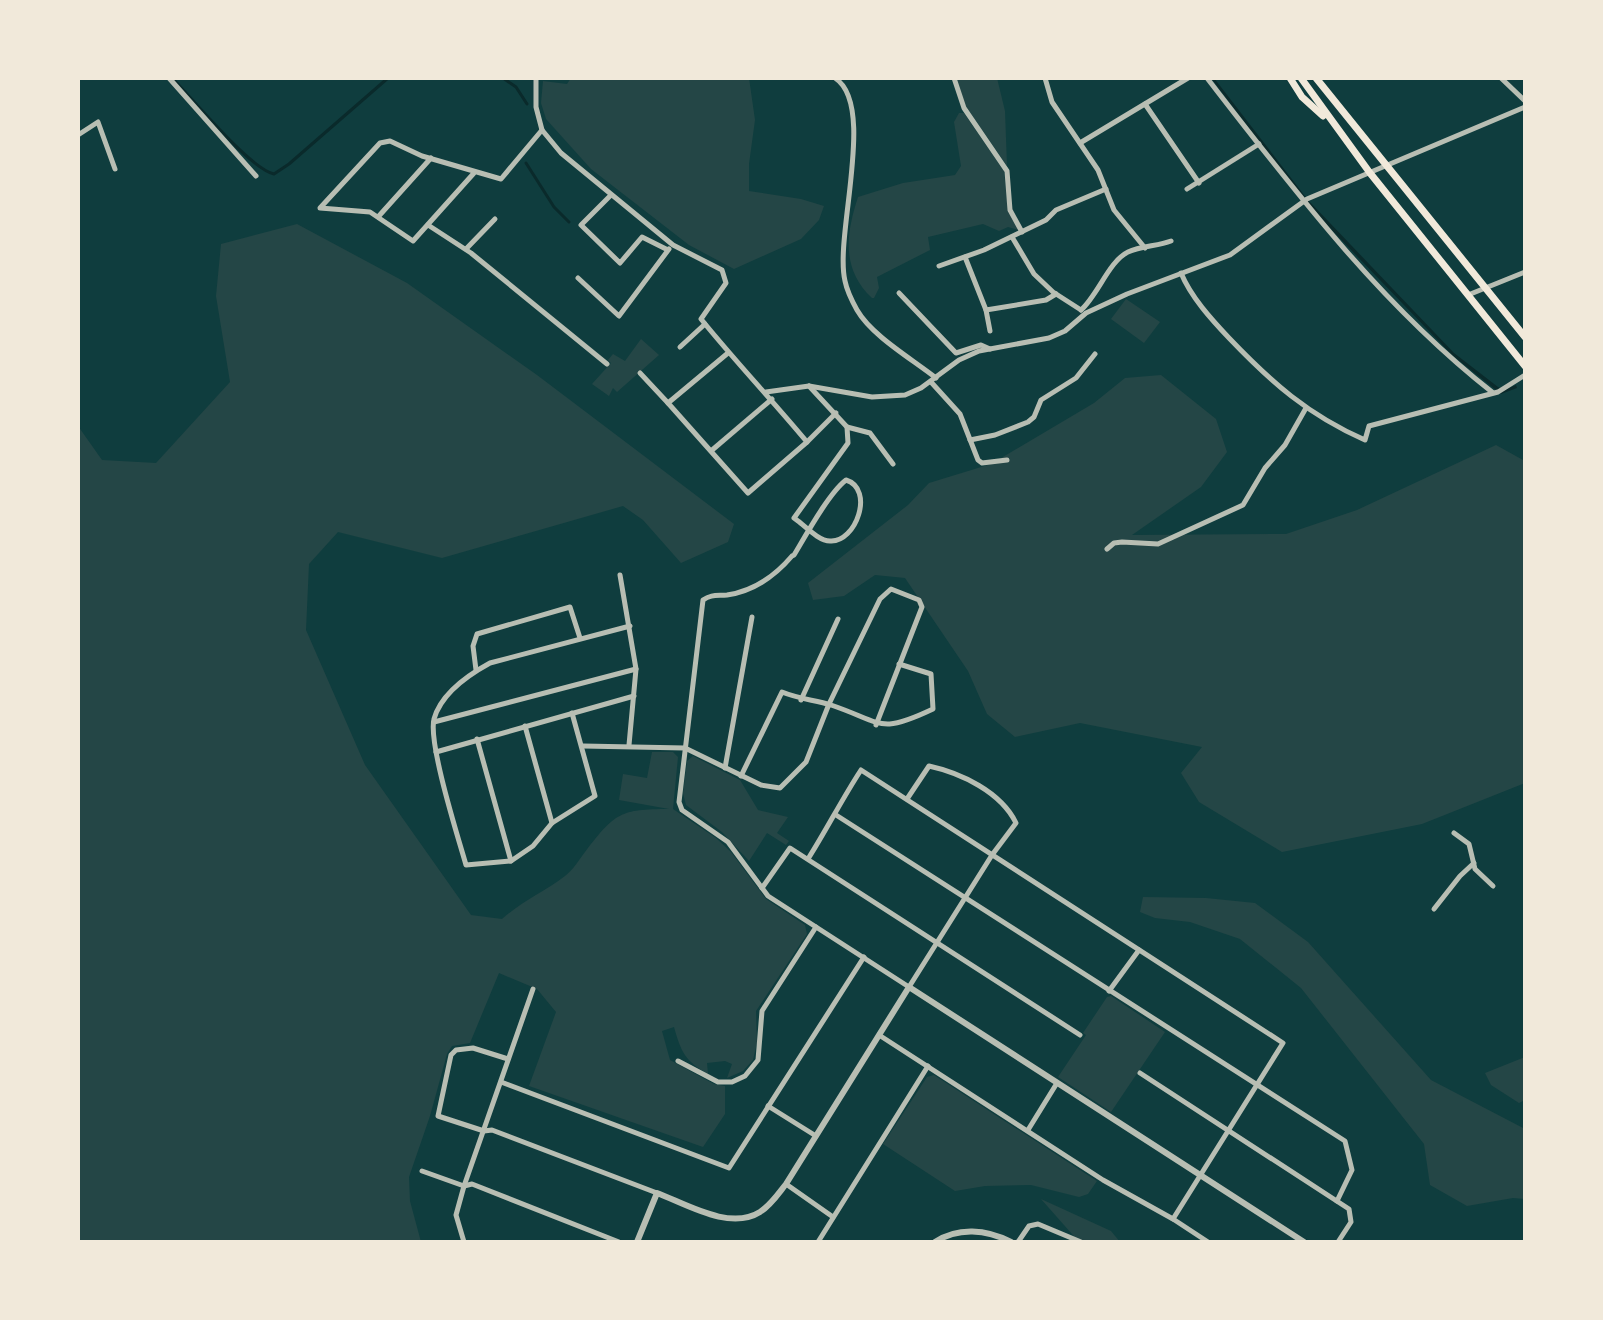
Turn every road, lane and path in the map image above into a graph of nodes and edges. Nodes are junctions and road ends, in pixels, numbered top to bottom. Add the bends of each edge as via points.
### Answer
1 (169, 78) edge
2 (536, 78) edge
3 (835, 78) edge
4 (954, 78) edge
5 (1045, 78) edge
6 (1188, 78) edge
7 (1207, 78) edge
8 (1290, 78) edge
9 (1301, 78) edge
10 (1318, 78) edge
11 (1501, 78) edge
12 (1525, 101) edge
13 (1145, 104) junction
14 (1525, 107) edge
15 (1336, 129) junction
16 (542, 130) junction
17 (78, 135) edge
18 (1080, 143) junction
19 (1259, 144) junction
20 (431, 158) junction
21 (1389, 166) junction
22 (115, 169) dead end
23 (474, 173) junction
24 (1370, 173) junction
25 (256, 176) dead end
26 (1199, 183) junction
27 (1106, 189) junction
28 (1187, 189) dead end
29 (611, 195) junction
30 (1304, 200) junction
31 (377, 217) junction
32 (495, 219) dead end
33 (428, 225) junction
34 (1022, 232) junction
35 (1012, 237) junction
36 (1171, 241) dead end
37 (671, 248) junction
38 (1145, 248) junction
39 (466, 249) junction
40 (965, 257) junction
41 (939, 266) dead end
42 (1525, 272) edge
43 (1181, 273) junction
44 (578, 278) dead end
45 (1486, 287) junction
46 (899, 293) dead end
47 (1056, 294) junction
48 (1468, 295) junction
49 (986, 310) junction
50 (1084, 312) junction
51 (705, 324) junction
52 (990, 331) dead end
53 (1525, 337) edge
54 (680, 347) dead end
55 (991, 349) junction
56 (728, 353) junction
57 (1095, 354) dead end
58 (607, 364) dead end
59 (1525, 366) edge
60 (640, 373) dead end
61 (1525, 375) edge
62 (936, 378) junction
63 (930, 382) junction
64 (809, 386) junction
65 (1497, 391) junction
66 (766, 392) junction
67 (772, 399) junction
68 (668, 403) junction
69 (1306, 408) junction
70 (836, 413) junction
71 (847, 427) junction
72 (970, 440) junction
73 (807, 442) junction
74 (711, 451) junction
75 (1007, 460) dead end
76 (893, 464) dead end
77 (1107, 549) dead end
78 (620, 575) dead end
79 (752, 617) dead end
80 (838, 619) dead end
81 (630, 626) junction
82 (580, 638) junction
83 (899, 664) junction
84 (636, 669) junction
85 (476, 670) junction
86 (634, 696) junction
87 (801, 700) junction
88 (829, 704) junction
89 (572, 713) junction
90 (433, 722) junction
91 (876, 725) junction
92 (525, 726) junction
93 (477, 739) junction
94 (629, 745) junction
95 (583, 746) junction
96 (685, 748) junction
97 (436, 752) junction
98 (725, 768) junction
99 (741, 776) junction
100 (907, 799) junction
101 (836, 815) junction
102 (552, 823) junction
103 (1454, 833) dead end
104 (992, 855) junction
105 (808, 859) junction
106 (511, 861) junction
107 (1474, 863) junction
108 (1493, 886) dead end
109 (762, 888) junction
110 (966, 898) junction
111 (1434, 909) dead end
112 (816, 927) junction
113 (937, 943) junction
114 (1139, 950) junction
115 (864, 957) junction
116 (909, 987) junction
117 (533, 989) dead end
118 (1109, 991) junction
119 (879, 1035) junction
120 (1080, 1035) dead end
121 (508, 1059) junction
122 (678, 1061) dead end
123 (928, 1066) junction
124 (1140, 1073) dead end
125 (501, 1082) junction
126 (1057, 1083) junction
127 (1257, 1085) junction
128 (768, 1106) junction
129 (1028, 1130) junction
130 (484, 1131) junction
131 (1229, 1131) junction
132 (816, 1136) junction
133 (422, 1171) dead end
134 (1201, 1174) junction
135 (786, 1184) junction
136 (464, 1186) junction
137 (657, 1193) junction
138 (1337, 1201) junction
139 (833, 1217) junction
140 (1173, 1219) junction
141 (464, 1242) edge
142 (619, 1242) edge
143 (637, 1242) edge
144 (818, 1242) edge
145 (935, 1242) edge
146 (1011, 1242) edge
147 (1018, 1242) edge
148 (1081, 1242) edge
149 (1208, 1242) edge
150 (1304, 1242) edge
151 (1338, 1242) edge

1 - 25 street
2 - 16 street
3 - 62 street via 848,91 853,123 845,281 863,320
4 - 34 street via 964,108 1007,171 1010,210
5 - 18 street via 1052,102
6 - 13 street
7 - 19 street
8 - 15 main road
9 - 15 main road
10 - 21 main road
11 - 12 street
13 - 18 street
13 - 26 street
14 - 21 street
15 - 24 main road
16 - 23 street via 501,179
16 - 29 street
17 - 22 street via 98,122
18 - 27 street
19 - 26 street
19 - 30 street
20 - 23 street
20 - 31 street
20 - 31 street via 390,141 380,143 320,208
21 - 24 street
21 - 45 main road
23 - 33 street
24 - 30 street
24 - 48 main road
26 - 28 street
27 - 34 street via 1056,210
27 - 38 street via 1114,210
29 - 37 street
29 - 37 street via 581,225 620,263 642,237
30 - 43 street via 1230,255
30 - 65 street via 1422,331
31 - 33 street via 413,241
32 - 39 street
33 - 39 street
34 - 35 street
35 - 40 street
35 - 47 street via 1034,274
36 - 38 street
37 - 44 street via 619,316
37 - 51 street via 722,270 726,283 701,319
38 - 50 street via 1118,260
39 - 58 street
40 - 41 street
40 - 49 street
42 - 45 street
43 - 50 street
43 - 69 street via 1214,322 1274,384
45 - 48 street
45 - 53 main road
46 - 55 street via 956,353 981,345
47 - 49 street
47 - 50 street
48 - 59 main road
49 - 52 street
50 - 55 street via 1049,338
51 - 54 street
51 - 56 street
55 - 62 street via 959,360
56 - 66 street
56 - 68 street
57 - 72 street via 1076,378 1041,400 1028,422
60 - 68 street
61 - 65 street
62 - 63 street
63 - 64 street via 888,397
63 - 72 street via 960,414
64 - 66 street
64 - 70 street
65 - 69 street via 1369,426 1365,440
66 - 67 street
67 - 73 street
67 - 74 street
68 - 74 street
69 - 77 street via 1243,505 1158,544 1122,542
70 - 71 street
70 - 73 street
71 - 76 street via 870,433
71 - 96 street via 848,443 794,518 824,540 831,542 850,530 862,498 849,480 841,484 824,509 794,555 780,571 753,588 703,600
72 - 75 street via 982,463
73 - 74 street via 748,493
78 - 81 street
79 - 98 street
80 - 87 street
81 - 82 street
81 - 84 street
82 - 85 street
82 - 85 street via 570,607 477,634
83 - 88 street via 922,607 919,600 891,589 880,599
83 - 91 street
83 - 91 street via 931,674 933,709 903,723
84 - 86 street
84 - 90 street
85 - 90 street via 452,690
86 - 89 street
86 - 94 street
87 - 88 street
87 - 99 street via 782,692
88 - 91 street
88 - 99 street via 806,762 788,782 771,788
89 - 92 street
89 - 95 street
90 - 97 street
92 - 93 street
92 - 102 street
93 - 97 street
93 - 106 street
94 - 95 street
94 - 96 street
95 - 102 street via 595,796
96 - 98 street
96 - 109 street via 680,807 728,842
97 - 106 street via 466,865
98 - 99 street
100 - 101 street via 861,770
100 - 104 street
100 - 104 street via 929,766 971,781 1008,807 1016,823
101 - 105 street
101 - 110 street
102 - 106 street
103 - 107 street via 1469,844
104 - 110 street
104 - 114 street
105 - 109 street via 790,848
105 - 113 street
107 - 108 street
107 - 111 street
109 - 112 street
110 - 113 street
110 - 118 street
112 - 115 street
112 - 122 street via 762,1011 758,1060 745,1076 718,1082
113 - 116 street
113 - 120 street
114 - 118 street
114 - 127 street via 1283,1043
115 - 116 street
115 - 128 street
116 - 119 street
116 - 126 street
117 - 121 street
118 - 127 street
119 - 123 street
119 - 132 street
121 - 125 street
121 - 130 street via 473,1048 451,1055 438,1116
123 - 129 street
123 - 139 street
124 - 131 street
125 - 128 street via 729,1168
125 - 130 street
126 - 129 street
126 - 134 street
127 - 131 street
127 - 138 street via 1345,1141 1352,1170
128 - 132 street
129 - 140 street
130 - 136 street
130 - 137 street
131 - 134 street
131 - 138 street
132 - 135 street
133 - 136 street
134 - 140 street
134 - 150 street
135 - 137 street via 761,1211 726,1219
135 - 139 street
136 - 141 street via 456,1215
136 - 142 street via 472,1184
137 - 143 street
138 - 151 street via 1349,1209 1351,1222
139 - 144 street
140 - 149 street
145 - 146 street via 972,1231
147 - 148 street via 1029,1226 1038,1224

